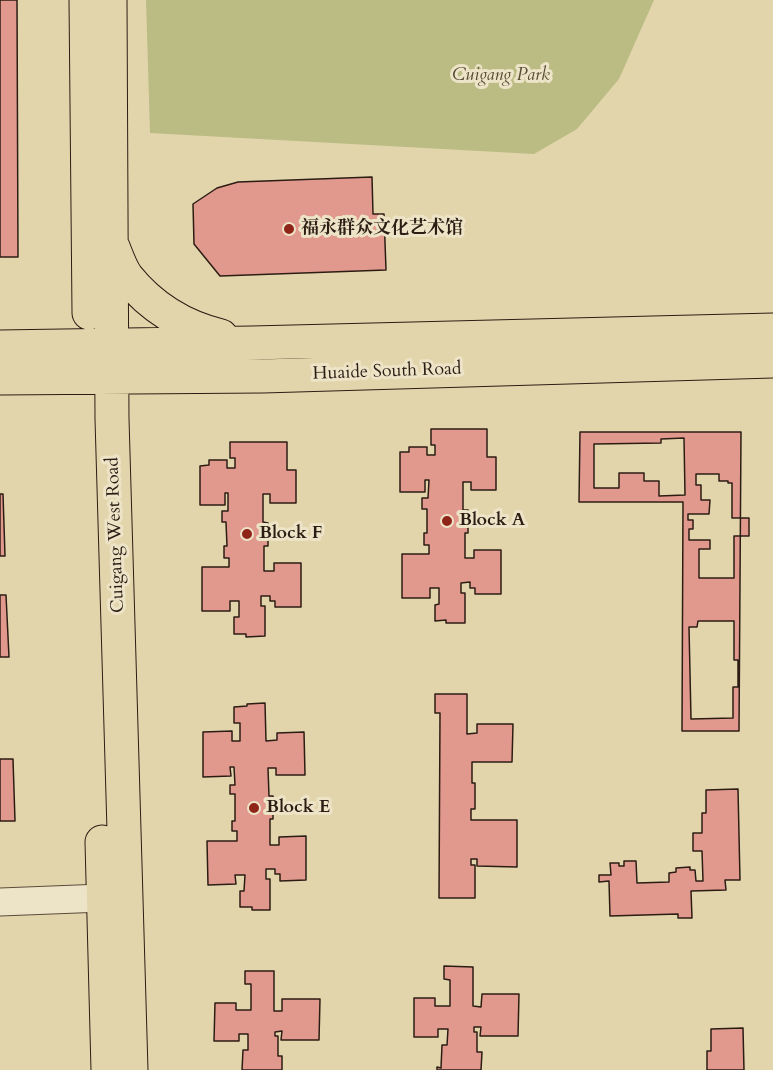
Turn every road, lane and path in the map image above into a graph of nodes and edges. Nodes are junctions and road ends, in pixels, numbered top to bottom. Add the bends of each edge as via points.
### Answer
1 (86, 0) edge
2 (110, 0) edge
3 (111, 245) junction
4 (773, 330) edge
5 (252, 343) junction
6 (101, 345) junction
7 (0, 346) edge
8 (773, 361) edge
9 (101, 377) junction
10 (0, 378) edge
11 (103, 898) junction
12 (0, 902) edge
13 (108, 1070) edge
14 (131, 1070) edge

1 - 6 main road, Cuigang West Road
2 - 3 main road, Cuigang West Road
3 - 5 main road via 126,275 153,305 191,326
3 - 6 main road, Cuigang West Road
4 - 5 main road, Huaide South Road
5 - 6 main road, Huaide South Road
6 - 7 main road, Huaide South Road
6 - 9 main road, Cuigang West Road
8 - 9 main road, Huaide South Road
9 - 10 main road, Huaide South Road
9 - 11 main road, Cuigang West Road
9 - 14 main road, Cuigang West Road
11 - 12 street
11 - 13 main road, Cuigang West Road

